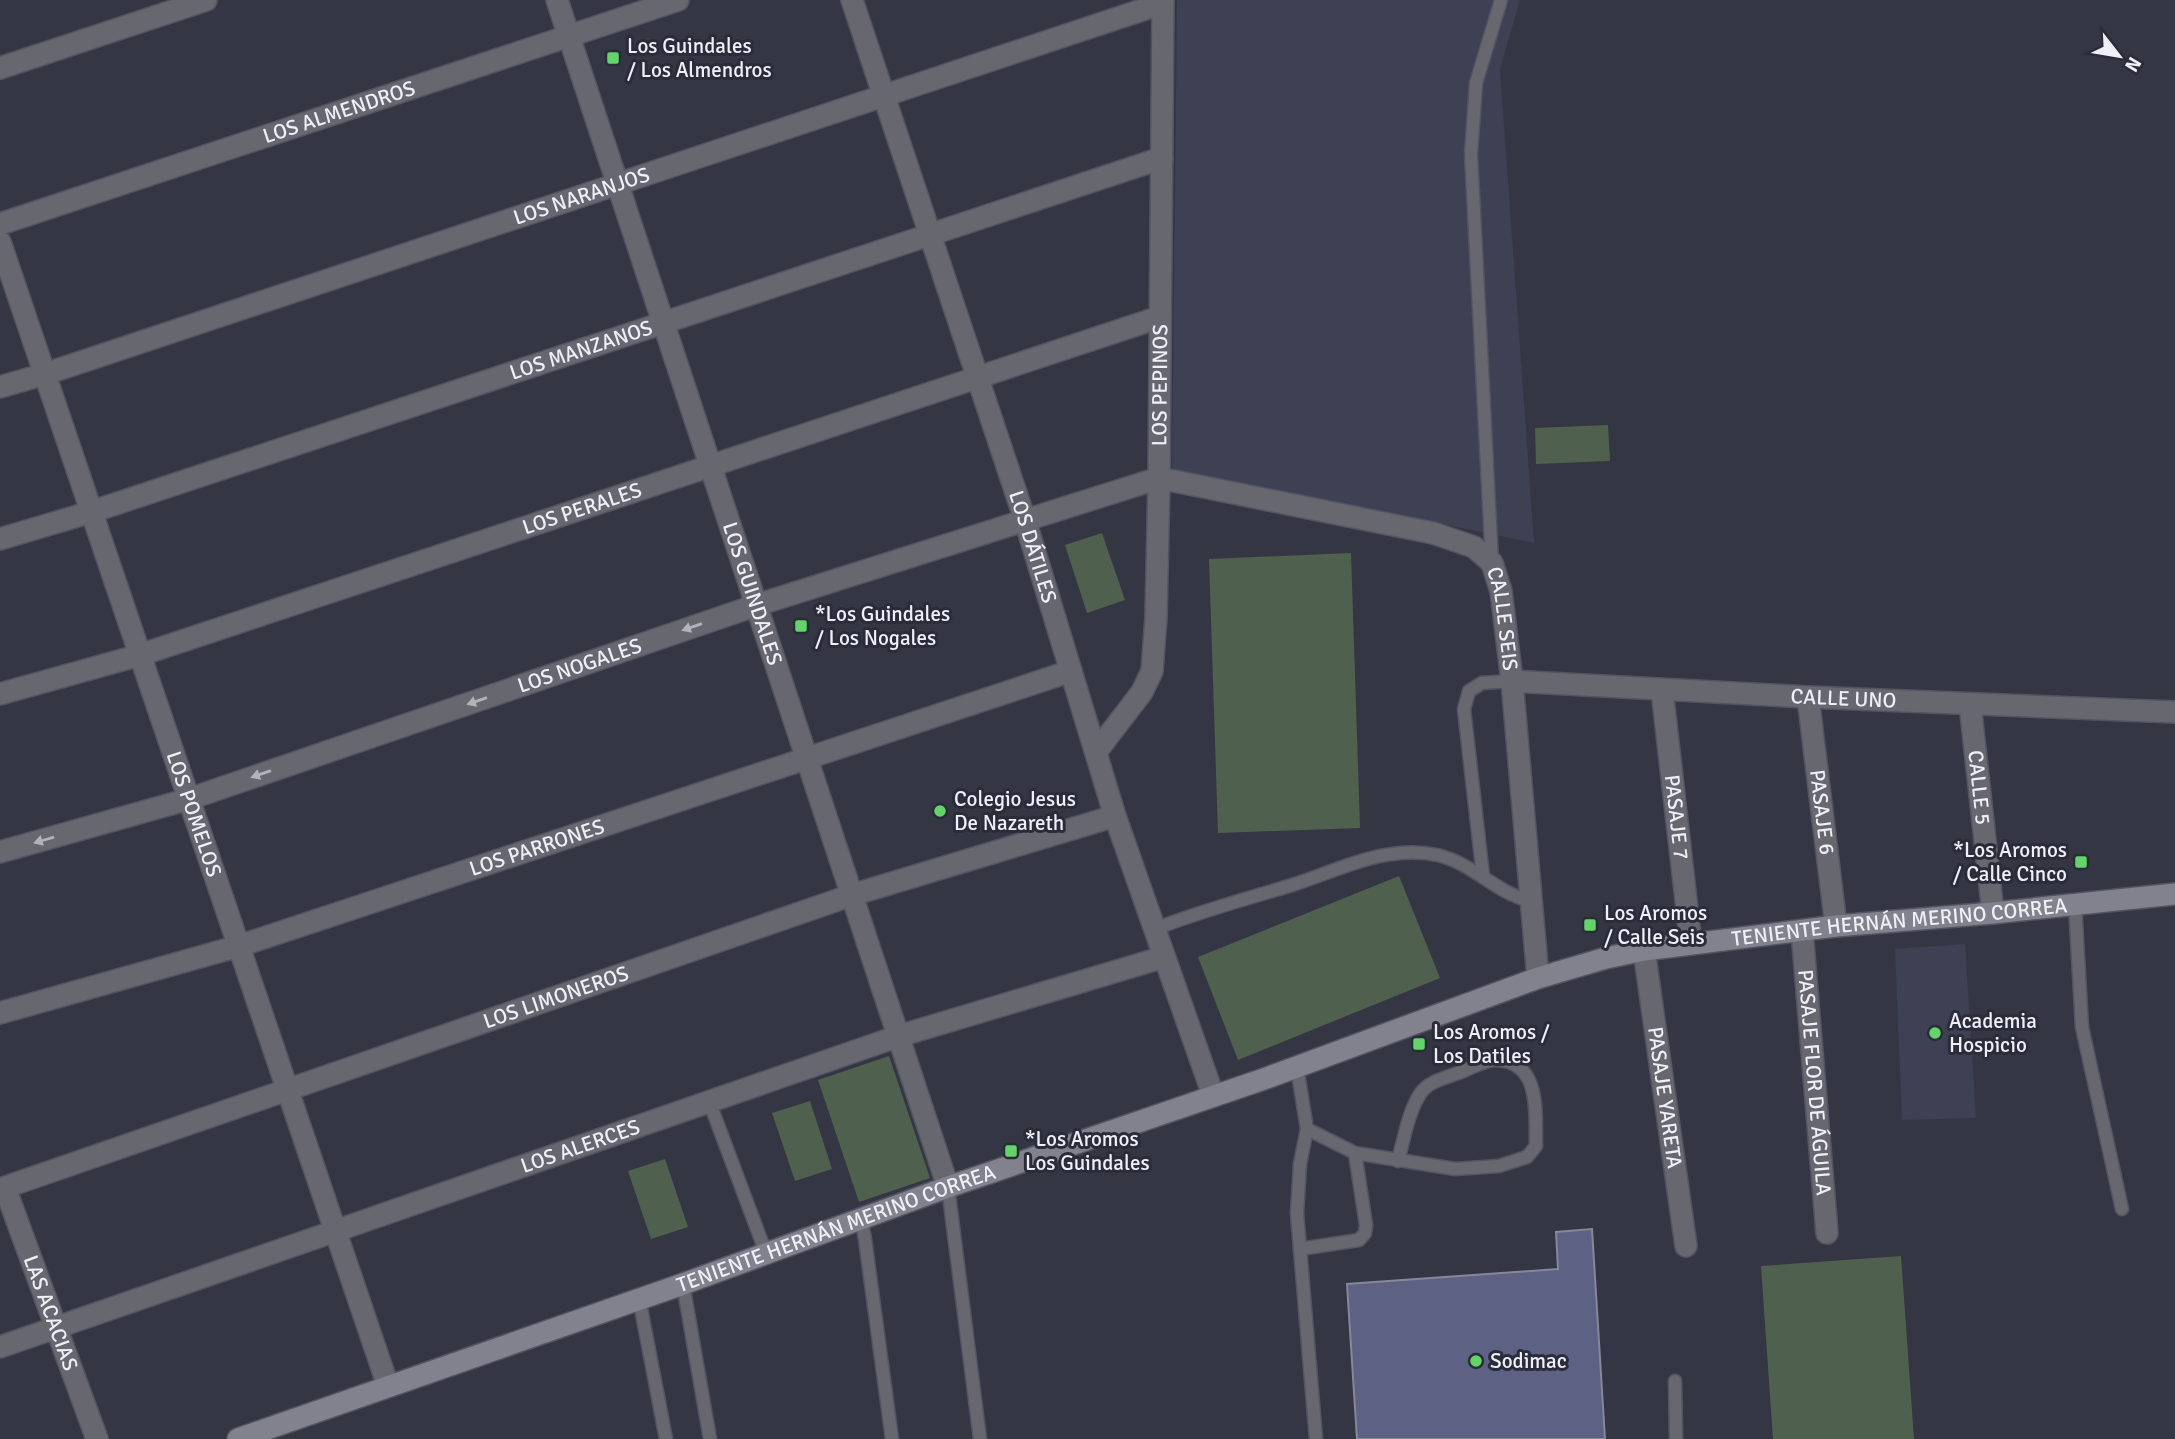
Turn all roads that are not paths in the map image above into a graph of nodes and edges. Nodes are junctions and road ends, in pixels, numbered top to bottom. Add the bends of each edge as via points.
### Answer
1 (206, 0) edge
2 (556, 0) edge
3 (678, 0) edge
4 (852, 0) edge
5 (1501, 0) edge
6 (1163, 1) edge
7 (569, 37) junction
8 (0, 68) edge
9 (884, 95) junction
10 (1162, 158) junction
11 (617, 184) junction
12 (0, 224) edge
13 (930, 235) junction
14 (0, 242) edge
15 (1160, 317) junction
16 (663, 323) junction
17 (45, 374) junction
18 (978, 377) junction
19 (0, 387) edge
20 (710, 466) junction
21 (1159, 478) junction
22 (91, 512) junction
23 (1025, 520) junction
24 (0, 539) edge
25 (1492, 563) junction
26 (757, 605) junction
27 (140, 655) junction
28 (1071, 671) junction
29 (1512, 681) junction
30 (1662, 690) junction
31 (0, 694) edge
32 (1808, 697) junction
33 (1970, 704) junction
34 (2175, 712) edge
35 (1096, 752) junction
36 (807, 758) junction
37 (189, 799) junction
38 (1115, 816) junction
39 (0, 852) edge
40 (1483, 876) junction
41 (2175, 894) edge
42 (852, 895) junction
43 (1532, 903) junction
44 (2075, 904) junction
45 (1993, 913) junction
46 (1836, 926) junction
47 (1155, 929) junction
48 (1802, 931) junction
49 (1691, 944) junction
50 (239, 946) junction
51 (1644, 950) junction
52 (1164, 957) junction
53 (1538, 978) junction
54 (0, 1013) edge
55 (899, 1036) junction
56 (1297, 1067) junction
57 (287, 1090) junction
58 (1213, 1095) junction
59 (709, 1101) junction
60 (1307, 1129) junction
61 (1355, 1153) junction
62 (1398, 1161) junction
63 (948, 1187) junction
64 (3, 1188) edge
65 (2122, 1209) dead end
66 (860, 1218) junction
67 (335, 1230) junction
68 (1827, 1233) dead end
69 (1686, 1245) dead end
70 (1300, 1248) junction
71 (766, 1254) junction
72 (683, 1284) junction
73 (639, 1298) junction
74 (56, 1328) junction
75 (0, 1347) edge
76 (1675, 1381) dead end
77 (388, 1386) junction
78 (97, 1439) edge
79 (238, 1439) edge
80 (666, 1439) edge
81 (710, 1439) edge
82 (892, 1439) edge
83 (980, 1439) edge
84 (1316, 1439) edge
85 (1676, 1439) edge

1 - 8 street
2 - 7 street, LOS GUINDALES
3 - 7 street, LOS ALMENDROS
4 - 9 street, LOS DÁTILES
5 - 25 lane via 1476,83 1471,154
6 - 9 street, LOS NARANJOS
6 - 10 street, LOS PEPINOS
7 - 11 street, LOS GUINDALES
7 - 12 street, LOS ALMENDROS
9 - 11 street, LOS NARANJOS
9 - 13 street, LOS DÁTILES
10 - 13 street, LOS MANZANOS
10 - 15 street, LOS PEPINOS
11 - 16 street, LOS GUINDALES
11 - 17 street, LOS NARANJOS
13 - 16 street, LOS MANZANOS
13 - 18 street, LOS DÁTILES
14 - 17 street, LOS POMELOS
15 - 18 street, LOS PERALES
15 - 21 street, LOS PEPINOS
16 - 20 street, LOS GUINDALES
16 - 22 street, LOS MANZANOS
17 - 19 street, LOS NARANJOS
17 - 22 street, LOS POMELOS
18 - 20 street, LOS PERALES
18 - 23 street, LOS DÁTILES
20 - 26 street, LOS GUINDALES
20 - 27 street, LOS PERALES
21 - 23 street, LOS NOGALES
21 - 25 street, CALLE SEIS via 1433,533 1474,547
21 - 35 street, LOS PEPINOS via 1152,671 1142,692
22 - 24 street, LOS MANZANOS
22 - 27 street, LOS POMELOS
23 - 26 street, LOS NOGALES
23 - 28 street, LOS DÁTILES
25 - 29 street, CALLE SEIS via 1501,591
26 - 36 street, LOS GUINDALES
26 -> 37 street, LOS NOGALES
27 - 31 street, LOS PERALES
27 - 37 street, LOS POMELOS
28 - 35 street, LOS DÁTILES
28 - 36 street, LOS PARRONES
29 - 30 street, CALLE UNO
29 - 40 lane via 1482,683 1469,691 1464,709
29 - 43 street, CALLE SEIS
30 - 32 street, CALLE UNO
30 - 49 street, PASAJE 7
32 - 33 street, CALLE UNO
32 - 46 street, PASAJE 6
33 - 34 street, CALLE UNO
33 - 45 street, CALLE 5
35 - 38 street, LOS DÁTILES
36 - 42 street, LOS GUINDALES
36 - 50 street, LOS PARRONES
37 -> 39 street, LOS NOGALES
37 - 50 street, LOS POMELOS
38 - 42 street, LOS LIMONEROS
38 - 47 street, LOS DÁTILES
40 - 43 lane
40 - 47 lane via 1438,855 1385,854
41 - 44 street, TENIENTE HERNÁN MERINO CORREA
42 - 55 street, LOS GUINDALES
42 - 57 street, LOS LIMONEROS
43 - 53 street, CALLE SEIS
44 - 45 street, TENIENTE HERNÁN MERINO CORREA
44 - 65 lane via 2082,1027
45 - 46 street, TENIENTE HERNÁN MERINO CORREA
46 - 48 street, TENIENTE HERNÁN MERINO CORREA
47 - 52 street, LOS DÁTILES
48 - 49 street, TENIENTE HERNÁN MERINO CORREA
48 - 68 street, PASAJE FLOR DE ÁGUILA
49 - 51 street, TENIENTE HERNÁN MERINO CORREA
50 - 54 street, LOS PARRONES
50 - 57 street, LOS POMELOS
51 - 53 street, TENIENTE HERNÁN MERINO CORREA
51 - 69 street, PASAJE YARETA
52 - 55 street, LOS ALERCES
52 - 58 street, LOS DÁTILES
53 - 56 street, TENIENTE HERNÁN MERINO CORREA
55 - 59 street, LOS ALERCES
55 - 63 street, LOS GUINDALES
56 - 58 street, TENIENTE HERNÁN MERINO CORREA
56 - 60 lane
57 - 64 street, LOS LIMONEROS
57 - 67 street, LOS POMELOS
58 - 63 street, TENIENTE HERNÁN MERINO CORREA
59 - 67 street, LOS ALERCES
59 - 71 lane
60 - 61 lane
60 - 70 lane via 1298,1189
61 - 62 lane
61 - 70 lane via 1364,1233 1359,1240
62 - 62 lane via 1414,1106 1432,1083 1495,1059 1513,1063 1527,1074 1534,1088 1536,1146 1527,1157 1499,1166 1455,1169
63 - 66 street, TENIENTE HERNÁN MERINO CORREA
63 - 83 lane
64 - 74 street, LAS ACACIAS
66 - 71 street, TENIENTE HERNÁN MERINO CORREA
66 - 82 lane
67 - 74 street, LOS ALERCES
67 - 77 street, LOS POMELOS
70 - 84 lane
71 - 72 street, TENIENTE HERNÁN MERINO CORREA
72 - 73 street, TENIENTE HERNÁN MERINO CORREA
72 - 81 lane
73 - 77 street, TENIENTE HERNÁN MERINO CORREA
73 - 80 lane
74 - 75 street, LOS ALERCES
74 - 78 street, LAS ACACIAS
76 - 85 lane
77 - 79 street, TENIENTE HERNÁN MERINO CORREA

